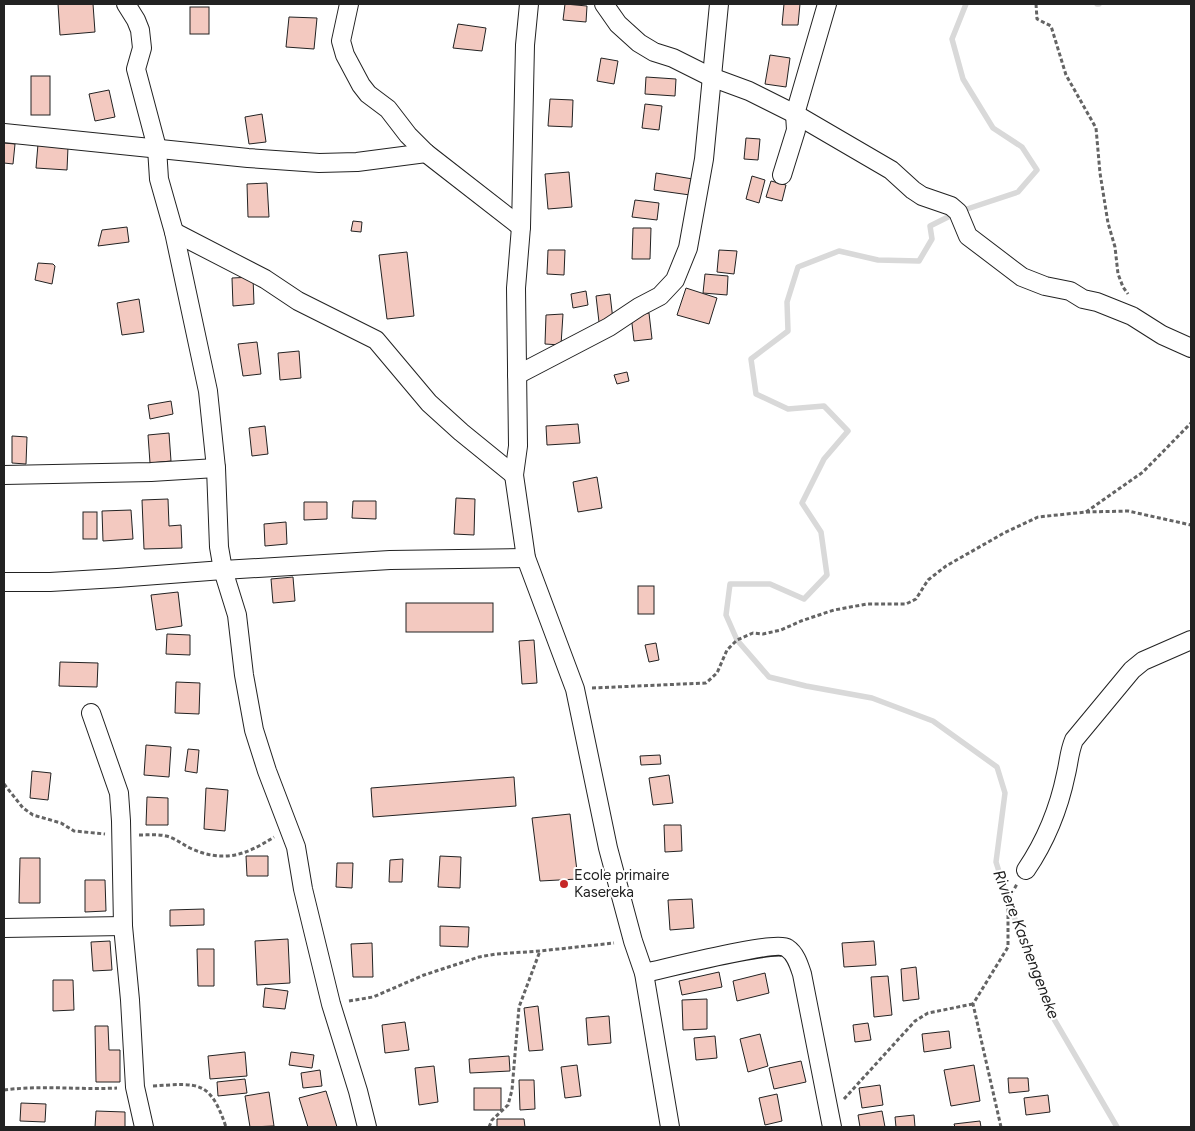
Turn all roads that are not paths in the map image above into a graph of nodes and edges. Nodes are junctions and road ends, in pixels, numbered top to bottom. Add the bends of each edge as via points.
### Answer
1 (126, 4) edge
2 (349, 4) edge
3 (529, 4) edge
4 (604, 4) edge
5 (719, 4) edge
6 (827, 4) edge
7 (711, 77) junction
8 (795, 114) junction
9 (4, 133) edge
10 (157, 148) junction
11 (426, 153) junction
12 (782, 175) dead end
13 (521, 227) junction
14 (174, 232) junction
15 (1191, 348) edge
16 (517, 375) junction
17 (216, 468) junction
18 (4, 475) edge
19 (514, 475) junction
20 (526, 558) junction
21 (224, 570) junction
22 (4, 582) edge
23 (1191, 640) edge
24 (91, 712) dead end
25 (1026, 870) road end
26 (122, 926) junction
27 (4, 928) edge
28 (644, 974) junction
29 (831, 1121) edge
30 (144, 1127) edge
31 (366, 1127) edge
32 (670, 1127) edge

1 - 10 street via 140,30 142,48 136,69
2 - 11 street via 341,41 345,55 368,94 388,109
3 - 13 street via 525,45
4 - 7 street via 618,24 639,43
5 - 7 street
6 - 8 street
7 - 8 street via 749,91
7 - 16 street via 704,160 688,248 675,280 660,296 610,327
8 - 12 street via 796,130
8 - 15 street via 891,170 922,196 951,206 958,212 968,236 1022,277 1070,291 1132,316
9 - 10 street
10 - 11 street via 319,162 357,162
10 - 14 street via 159,179
11 - 13 street
13 - 16 street via 516,288
14 - 17 street via 208,390
14 - 19 street via 376,340 429,403
16 - 19 street via 518,446
17 - 18 street
17 - 21 street via 219,547
19 - 20 street
20 - 21 street via 390,560
20 - 28 street via 574,688 608,848
21 - 22 street
21 - 31 street via 237,615 254,730 296,847 331,1004
23 - 25 street via 1143,661 1132,670 1074,740 1053,819
24 - 26 street via 118,793 122,835
26 - 27 street
26 - 30 street via 135,1087
28 - 29 street via 746,951 786,947 795,956 802,974
28 - 32 street

